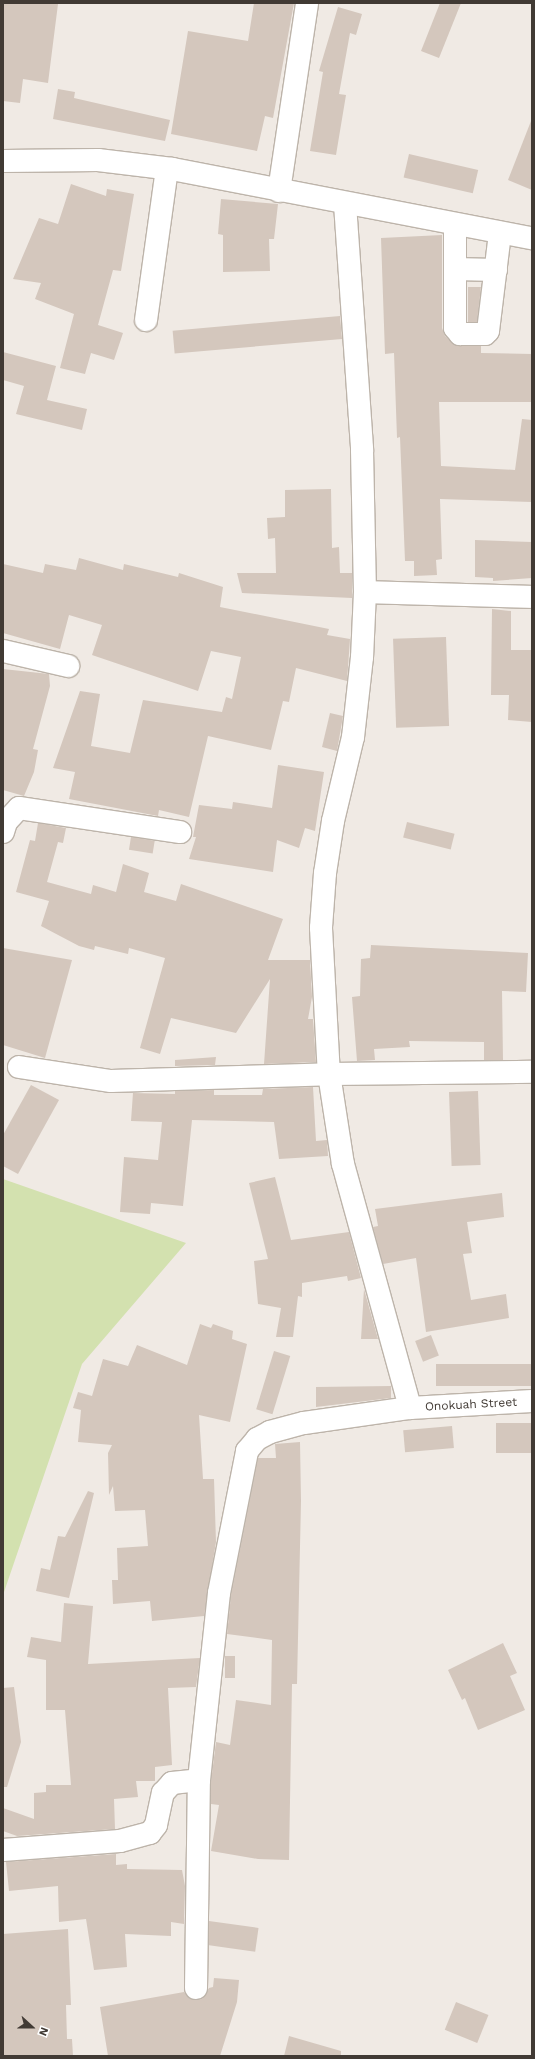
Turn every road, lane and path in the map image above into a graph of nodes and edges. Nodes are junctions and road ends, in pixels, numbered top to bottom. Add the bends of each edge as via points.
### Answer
1 (307, 3) edge
2 (3, 161) edge
3 (167, 169) junction
4 (279, 191) junction
5 (345, 204) junction
6 (455, 224) junction
7 (500, 233) junction
8 (532, 238) edge
9 (455, 269) junction
10 (496, 270) junction
11 (146, 320) dead end
12 (365, 592) junction
13 (532, 597) edge
14 (3, 651) edge
15 (68, 666) dead end
16 (3, 832) edge
17 (180, 832) dead end
18 (19, 1067) dead end
19 (532, 1072) edge
20 (328, 1074) junction
21 (532, 1401) edge
22 (410, 1408) junction
23 (199, 1780) junction
24 (3, 1850) edge
25 (196, 1988) dead end

1 - 4 street
2 - 3 street via 98,160
3 - 4 street
3 - 11 street
4 - 5 street
5 - 6 street
5 - 12 street via 362,450
6 - 7 street
6 - 9 street
7 - 8 street
7 - 10 street
9 - 10 street
9 - 10 street via 455,328 460,334 486,334 488,331
12 - 13 street
12 - 20 street via 362,657 353,737 333,821 325,874 321,928
14 - 15 street
16 - 17 street via 6,822 19,808
18 - 20 street via 111,1080
19 - 20 street
20 - 22 street via 343,1164
21 - 22 street, Onokuah Street
22 - 23 street, Onokuah Street via 304,1423 270,1432 257,1439 247,1451 219,1593
23 - 24 street via 172,1783 163,1793 156,1825 150,1833 120,1840
23 - 25 street, Onokuah Street

